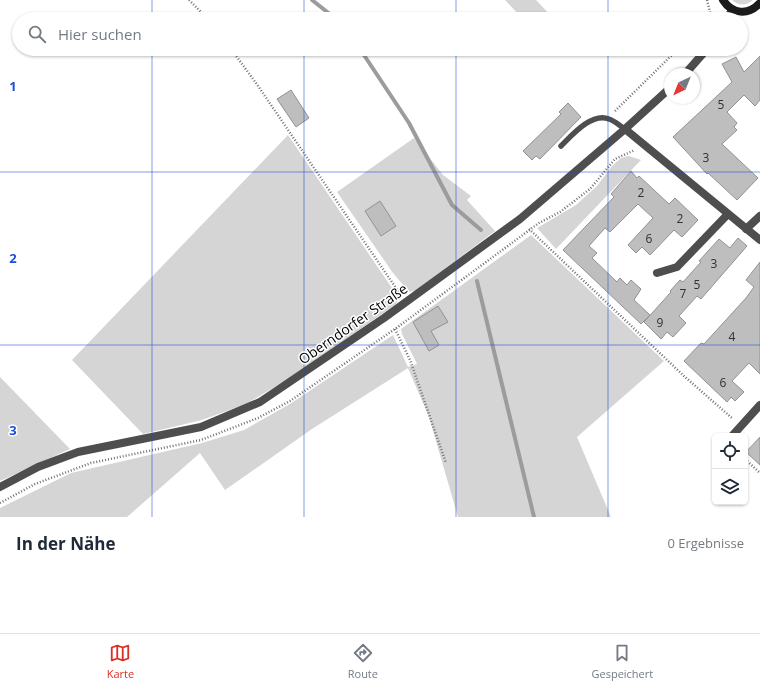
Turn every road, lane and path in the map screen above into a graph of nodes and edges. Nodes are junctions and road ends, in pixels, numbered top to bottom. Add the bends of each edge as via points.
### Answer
1 (189, 0) edge
2 (707, 0) edge
3 (723, 0) edge
4 (760, 3) edge
5 (732, 10) joint
6 (201, 12) edge
7 (710, 12) edge
8 (236, 56) edge
9 (671, 56) edge
10 (701, 56) edge
11 (690, 68) edge
12 (664, 93) edge
13 (608, 119) junction
14 (625, 129) junction
15 (561, 146) dead end
16 (728, 214) junction
17 (760, 216) edge
18 (520, 219) junction
19 (746, 229) junction
20 (760, 240) edge
21 (657, 273) dead end
22 (406, 303) junction
23 (395, 329) dead end
24 (760, 405) edge
25 (740, 427) junction
26 (735, 433) edge
27 (748, 462) edge
28 (446, 463) dead end
29 (760, 473) edge
30 (0, 487) edge

1 - 6 path
2 - 7 path
3 - 5 street
4 - 5 street via 747,12
8 - 22 path
9 - 13 path
10 - 11 street
12 - 14 street, Oberndorfer Straße
13 - 14 lane
13 - 15 lane via 594,120 579,129
14 - 16 street
14 - 18 street, Oberndorfer Straße
16 - 19 street
16 - 21 street via 677,267
17 - 19 street
18 - 22 street, Oberndorfer Straße
18 - 25 path
19 - 20 street
22 - 30 street, Oberndorfer Straße via 260,402 201,427 78,452 38,467
23 - 28 path via 410,360
24 - 25 street
25 - 26 street
27 - 29 path

